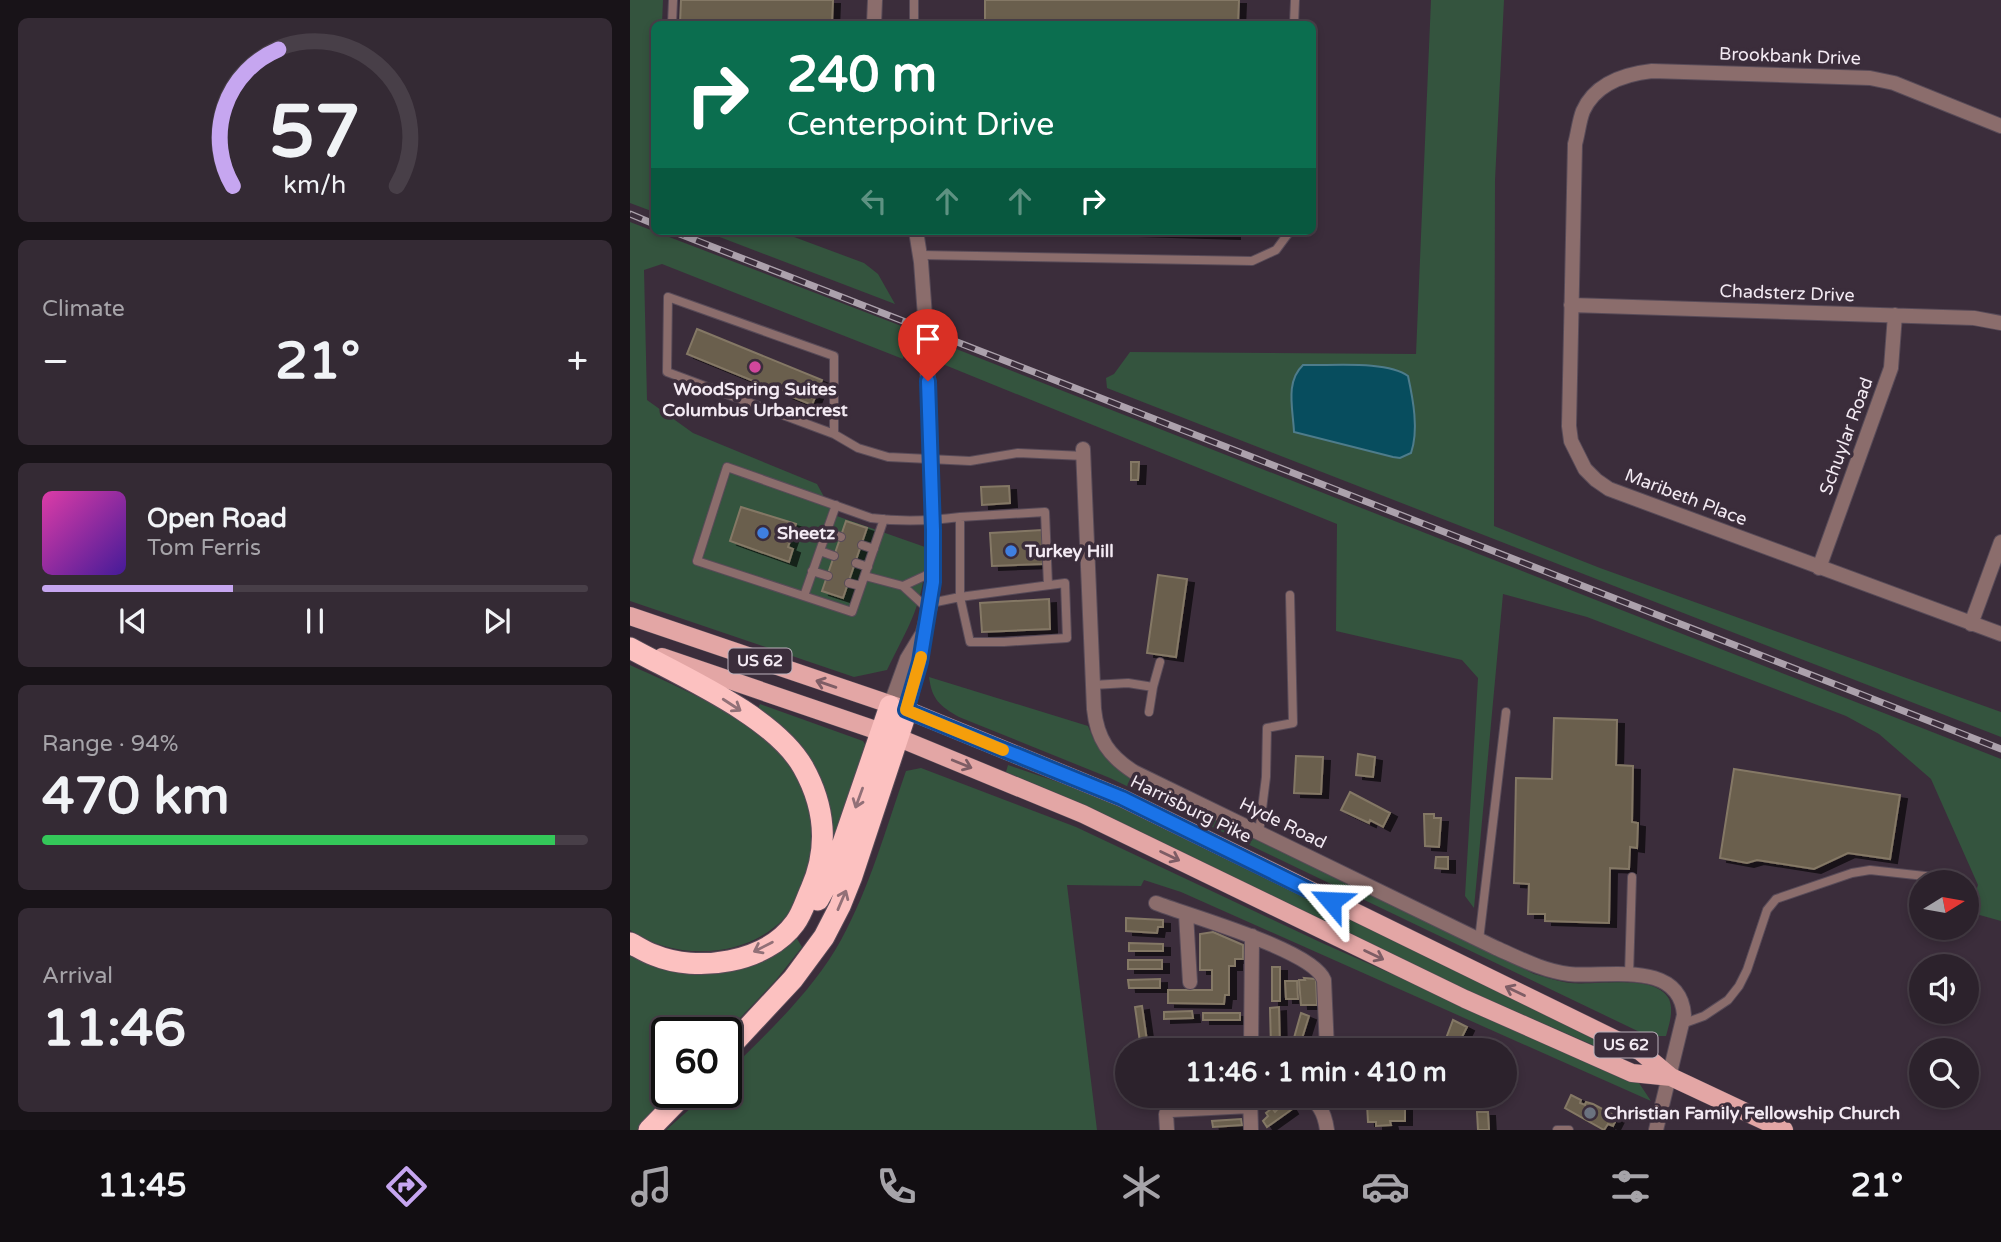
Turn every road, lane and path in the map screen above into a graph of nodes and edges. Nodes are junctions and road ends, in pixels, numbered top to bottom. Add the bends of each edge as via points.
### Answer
1 (673, 0) edge
2 (875, 0) edge
3 (914, 0) edge
4 (1295, 0) edge
5 (672, 21) edge
6 (874, 21) edge
7 (914, 21) edge
8 (1294, 21) edge
9 (1584, 110) joint
10 (2001, 126) edge
11 (917, 235) edge
12 (1287, 235) edge
13 (920, 255) junction
14 (1571, 305) junction
15 (1895, 315) junction
16 (2001, 323) edge
17 (834, 434) junction
18 (1084, 452) joint
19 (931, 458) junction
20 (836, 505) junction
21 (960, 517) junction
22 (884, 519) junction
23 (933, 520) junction
24 (826, 532) junction
25 (841, 537) dead end
26 (2001, 542) edge
27 (862, 545) dead end
28 (874, 549) junction
29 (820, 551) junction
30 (834, 556) dead end
31 (856, 564) dead end
32 (1819, 568) junction
33 (813, 572) junction
34 (866, 572) junction
35 (933, 572) junction
36 (828, 576) dead end
37 (849, 583) dead end
38 (1048, 585) junction
39 (861, 586) junction
40 (903, 586) junction
41 (1290, 595) dead end
42 (804, 596) junction
43 (960, 597) junction
44 (930, 607) junction
45 (630, 616) edge
46 (1972, 624) junction
47 (2001, 634) edge
48 (630, 647) edge
49 (1160, 662) dead end
50 (1093, 685) junction
51 (1153, 687) junction
52 (898, 708) junction
53 (1149, 712) dead end
54 (1506, 712) dead end
55 (890, 736) junction
56 (1259, 833) junction
57 (1909, 874) edge
58 (1632, 877) dead end
59 (1156, 902) dead end
60 (1186, 915) junction
61 (796, 923) junction
62 (1252, 936) junction
63 (1479, 940) junction
64 (630, 943) edge
65 (1629, 975) junction
66 (1189, 982) dead end
67 (1682, 1024) junction
68 (742, 1034) edge
69 (1251, 1038) edge
70 (1326, 1038) edge
71 (1671, 1077) junction
72 (670, 1108) edge
73 (1189, 1108) edge
74 (1250, 1108) edge
75 (1320, 1108) edge
76 (649, 1130) edge
77 (1167, 1130) edge
78 (1251, 1130) edge
79 (1326, 1130) edge
80 (1558, 1130) edge
81 (1569, 1130) edge
82 (1656, 1130) edge
83 (1784, 1130) edge

1 - 5 lane
2 - 6 street
3 - 7 lane
4 - 8 lane
9 - 10 street, Brookbank Drive via 1611,82 1652,71 1870,78 1894,83
9 - 14 street, Maribeth Place via 1575,144
11 - 13 street
12 - 13 lane via 1276,250 1252,261
13 - 19 street
14 - 15 street, Chadsterz Drive
14 - 32 street, Maribeth Place via 1571,441 1585,469 1609,489
15 - 16 street, Chadsterz Drive
15 - 32 street, Schuylar Road via 1891,368
17 - 17 lane via 834,356 668,297 667,372
17 - 19 lane via 888,457
18 - 19 lane via 1018,453 970,461
18 - 50 street, Hyde Road
19 - 23 street
20 - 22 lane
20 - 24 lane
20 - 42 lane via 727,467 697,561
21 - 23 lane
21 - 38 lane via 1045,512
21 - 43 lane
22 - 23 lane
22 - 28 lane
23 - 35 street
24 - 25 lane
24 - 29 lane
26 - 46 street
27 - 28 lane
28 - 34 lane
29 - 30 lane
29 - 33 lane
31 - 34 lane
32 - 46 street, Maribeth Place
33 - 36 lane
33 - 42 lane
34 - 39 lane
34 - 40 lane
35 - 40 lane
35 - 44 street
37 - 39 lane
38 - 43 lane
38 - 43 lane via 1065,583 1067,638 970,642
39 - 42 lane via 852,612
40 - 44 lane
41 - 56 lane via 1293,723 1266,728
43 - 44 lane
44 - 52 street via 923,632 907,659
52 -> 45 main road, Harrisburg Pike / US 62
46 - 47 street, Maribeth Place
48 - 55 main road, Harrisburg Pike / US 62
48 -> 61 highway via 753,718 802,765 816,796 824,838 815,880
49 - 51 lane
50 - 51 lane
50 - 56 street, Hyde Road via 1097,732 1114,758
51 - 53 lane
52 - 55 highway
71 -> 52 main road, Harrisburg Pike / US 62 via 1642,1052 1122,798
54 - 63 lane
55 -> 61 highway via 832,875 818,900
68 -> 55 highway via 793,979 840,906
55 -> 71 main road, Harrisburg Pike / US 62 via 1083,814 1465,999 1632,1073
56 - 63 street, Hyde Road
57 - 67 lane via 1852,873 1776,899 1767,909 1739,986 1720,1006
58 - 65 lane
59 - 60 street
60 - 62 street
60 - 66 street
61 -> 64 highway via 763,949 708,964 654,956
62 - 69 street
62 - 70 street via 1321,972
63 - 65 street, Hyde Road via 1552,971
65 - 67 street, Hyde Road via 1670,985 1681,999
67 - 71 street, Hyde Road
71 - 82 street, Hyde Road
71 - 83 main road, Harrisburg Pike / US 62
72 - 76 highway
73 - 77 street via 1166,1114
74 - 78 street
75 - 79 street
80 - 81 lane

